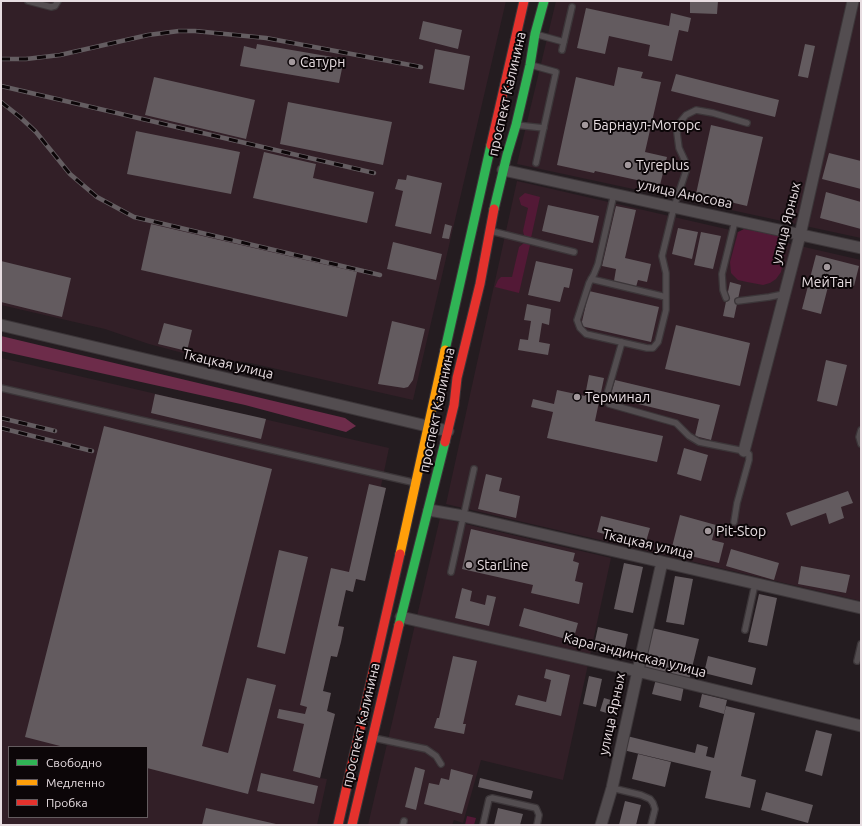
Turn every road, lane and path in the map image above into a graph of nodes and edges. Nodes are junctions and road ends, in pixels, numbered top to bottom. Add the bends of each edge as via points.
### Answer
1 (28, 1) edge
2 (58, 1) edge
3 (524, 1) edge
4 (544, 1) edge
5 (853, 1) edge
6 (572, 7) dead end
7 (535, 34) junction
8 (564, 42) junction
9 (562, 50) dead end
10 (530, 65) junction
11 (747, 123) dead end
12 (516, 125) junction
13 (544, 128) junction
14 (536, 163) dead end
15 (488, 166) junction
16 (503, 170) junction
17 (614, 194) junction
18 (674, 207) junction
19 (735, 221) junction
20 (491, 231) junction
21 (800, 235) junction
22 (861, 248) edge
23 (574, 252) dead end
24 (591, 280) junction
25 (784, 294) junction
26 (666, 297) junction
27 (726, 298) dead end
28 (738, 300) dead end
29 (1, 325) edge
30 (622, 342) junction
31 (1, 388) edge
32 (428, 426) junction
33 (861, 430) edge
34 (448, 431) junction
35 (861, 444) edge
36 (744, 451) junction
37 (474, 469) dead end
38 (416, 483) junction
39 (412, 504) junction
40 (429, 510) junction
41 (463, 516) junction
42 (734, 522) dead end
43 (662, 562) junction
44 (451, 572) dead end
45 (755, 584) junction
46 (861, 608) edge
47 (401, 617) junction
48 (745, 630) dead end
49 (861, 644) edge
50 (857, 661) dead end
51 (637, 671) junction
52 (861, 726) edge
53 (373, 737) junction
54 (441, 764) dead end
55 (612, 788) junction
56 (338, 825) edge
57 (352, 825) edge
58 (483, 825) edge
59 (537, 825) edge
60 (601, 825) edge
61 (651, 825) edge

1 - 2 lane via 51,7
3 - 15 main road, проспект Калинина
4 - 7 main road, проспект Калинина
5 - 21 street, улица Ярных
6 - 8 lane
7 - 8 lane
7 - 10 main road, проспект Калинина
8 - 9 lane
10 - 12 main road, проспект Калинина
10 - 13 lane via 556,72
11 - 18 lane via 696,110 686,115 677,133 686,171
12 - 13 lane
12 - 16 main road, проспект Калинина
13 - 14 lane
15 - 16 main road
15 - 32 main road, проспект Калинина
16 - 17 street, улица Аносова
16 - 20 main road, проспект Калинина
17 - 18 street, улица Аносова
17 - 24 lane via 598,264
18 - 19 street, улица Аносова
18 - 26 lane via 662,256 666,273
19 - 21 street, улица Аносова
19 - 27 lane via 722,274
20 - 23 lane
20 - 34 main road, проспект Калинина via 457,378
21 - 22 street, улица Аносова
21 - 25 street, улица Ярных
24 - 26 lane
24 - 30 lane via 577,320 580,328 586,334
25 - 28 lane
25 - 36 street, улица Ярных
26 - 30 lane via 666,310 658,342 653,348
29 - 32 street, Ткацкая улица
30 - 36 lane via 606,399 610,404 676,423 699,442
31 - 38 lane
32 - 34 street, Ткацкая улица
32 - 38 main road, проспект Калинина
33 - 35 lane
34 - 40 main road, проспект Калинина
36 - 42 lane via 749,454 750,460
37 - 41 lane
38 - 39 main road, проспект Калинина
39 - 40 main road
39 - 56 main road, проспект Калинина
40 - 41 street, Ткацкая улица
40 - 47 main road, проспект Калинина
41 - 43 street, Ткацкая улица
41 - 44 lane
43 - 45 street, Ткацкая улица
43 - 51 street, улица Ярных
45 - 46 street, Ткацкая улица
45 - 48 lane
47 - 51 street, Карагандинская улица
47 - 53 main road, проспект Калинина
49 - 50 lane
51 - 52 street, Карагандинская улица
51 - 55 street, улица Ярных
53 - 54 lane via 426,749 436,756
53 - 57 main road, проспект Калинина
55 - 60 street, улица Ярных
55 - 61 lane via 650,799 655,809
58 - 59 lane via 489,799 492,798 536,808 539,815

